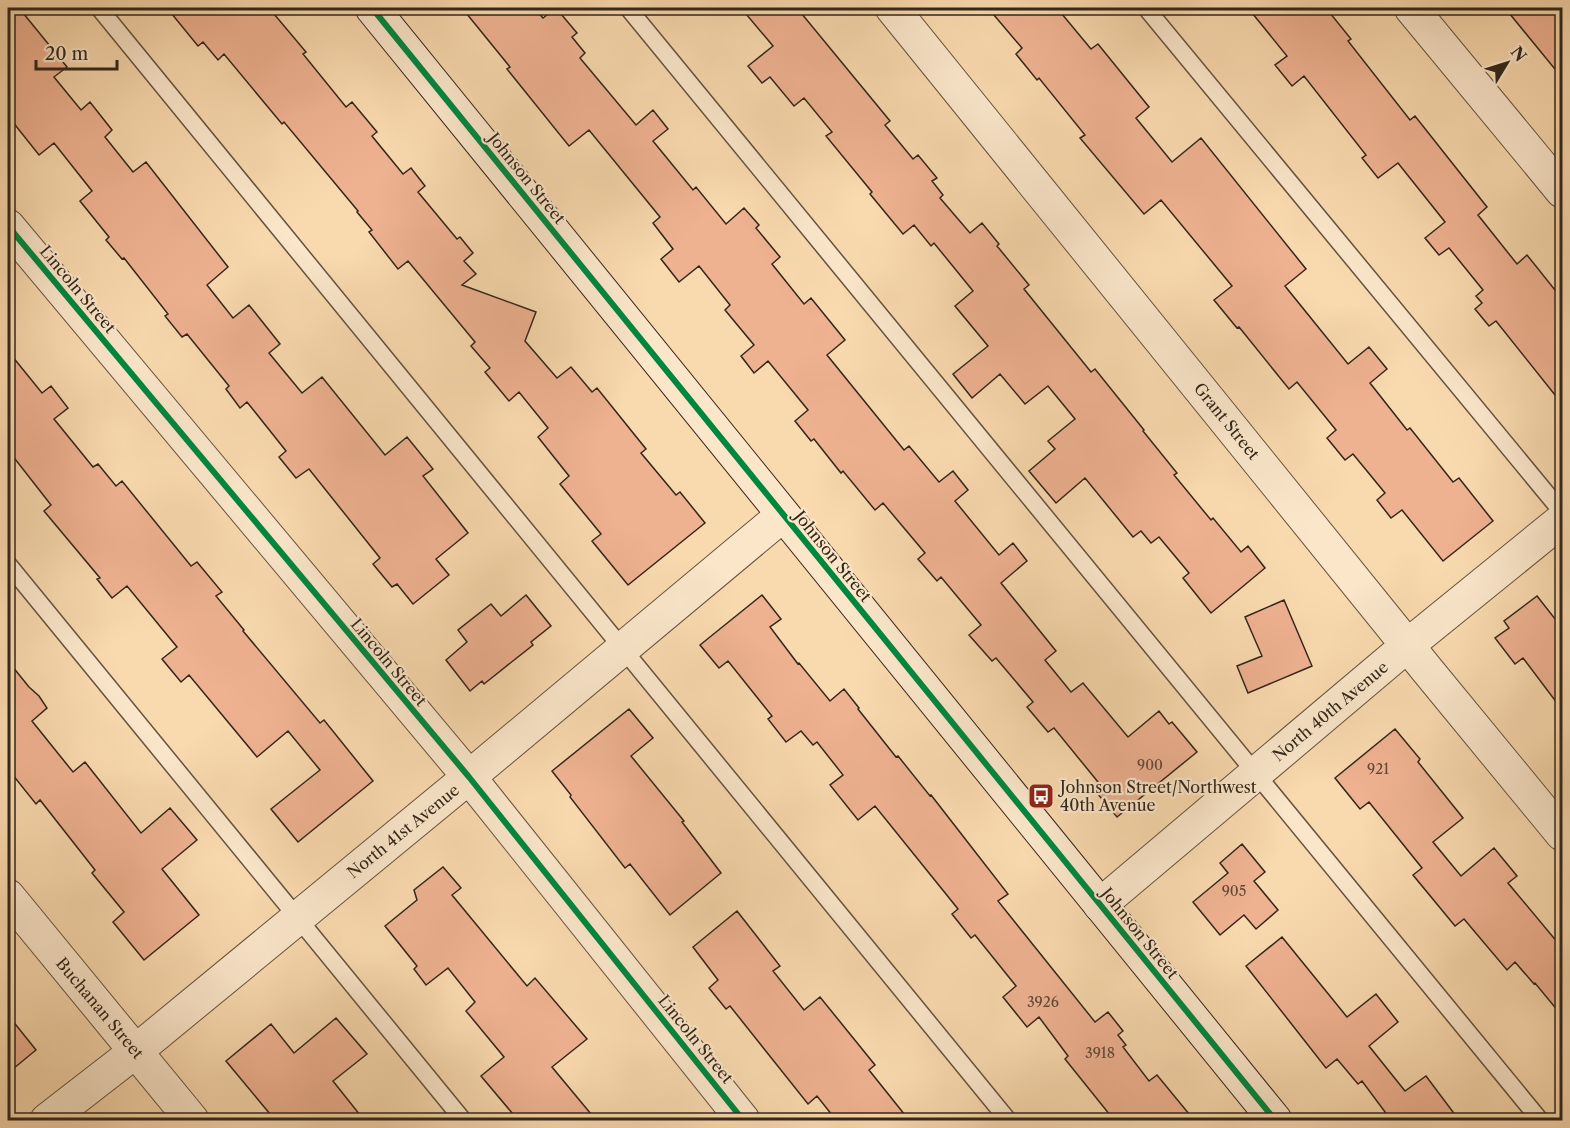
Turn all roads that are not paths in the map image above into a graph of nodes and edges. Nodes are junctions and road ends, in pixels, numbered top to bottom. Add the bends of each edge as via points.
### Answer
1 (99, 8) edge
2 (372, 8) edge
3 (628, 8) edge
4 (892, 8) edge
5 (1146, 8) edge
6 (1412, 8) edge
7 (1563, 191) edge
8 (8, 226) edge
9 (1563, 512) edge
10 (783, 515) junction
11 (1563, 520) edge
12 (8, 564) edge
13 (1408, 645) junction
14 (623, 648) junction
15 (1256, 773) junction
16 (468, 777) junction
17 (1563, 834) edge
18 (8, 896) edge
19 (1100, 905) junction
20 (297, 918) junction
21 (136, 1051) junction
22 (47, 1120) edge
23 (192, 1120) edge
24 (463, 1120) edge
25 (743, 1120) edge
26 (1008, 1120) edge
27 (1275, 1120) edge
28 (1540, 1120) edge

1 - 14 lane
2 - 10 street, Johnson Street
3 - 15 lane
4 - 13 street, Grant Street
5 - 9 lane
6 - 7 street
8 - 16 street, Lincoln Street
10 - 14 street, North 41st Avenue
10 - 19 street, Johnson Street
11 - 13 street, North 40th Avenue
12 - 20 lane
13 - 15 street, North 40th Avenue
13 - 17 street, Grant Street
14 - 16 street, North 41st Avenue
14 - 26 lane
15 - 19 street, North 40th Avenue
15 - 28 lane
16 - 20 street, North 41st Avenue
16 - 25 street, Lincoln Street
18 - 21 street, Buchanan Street
19 - 27 street, Johnson Street
20 - 21 street, North 41st Avenue
20 - 24 lane
21 - 22 street, North 41st Avenue
21 - 23 street, Buchanan Street

